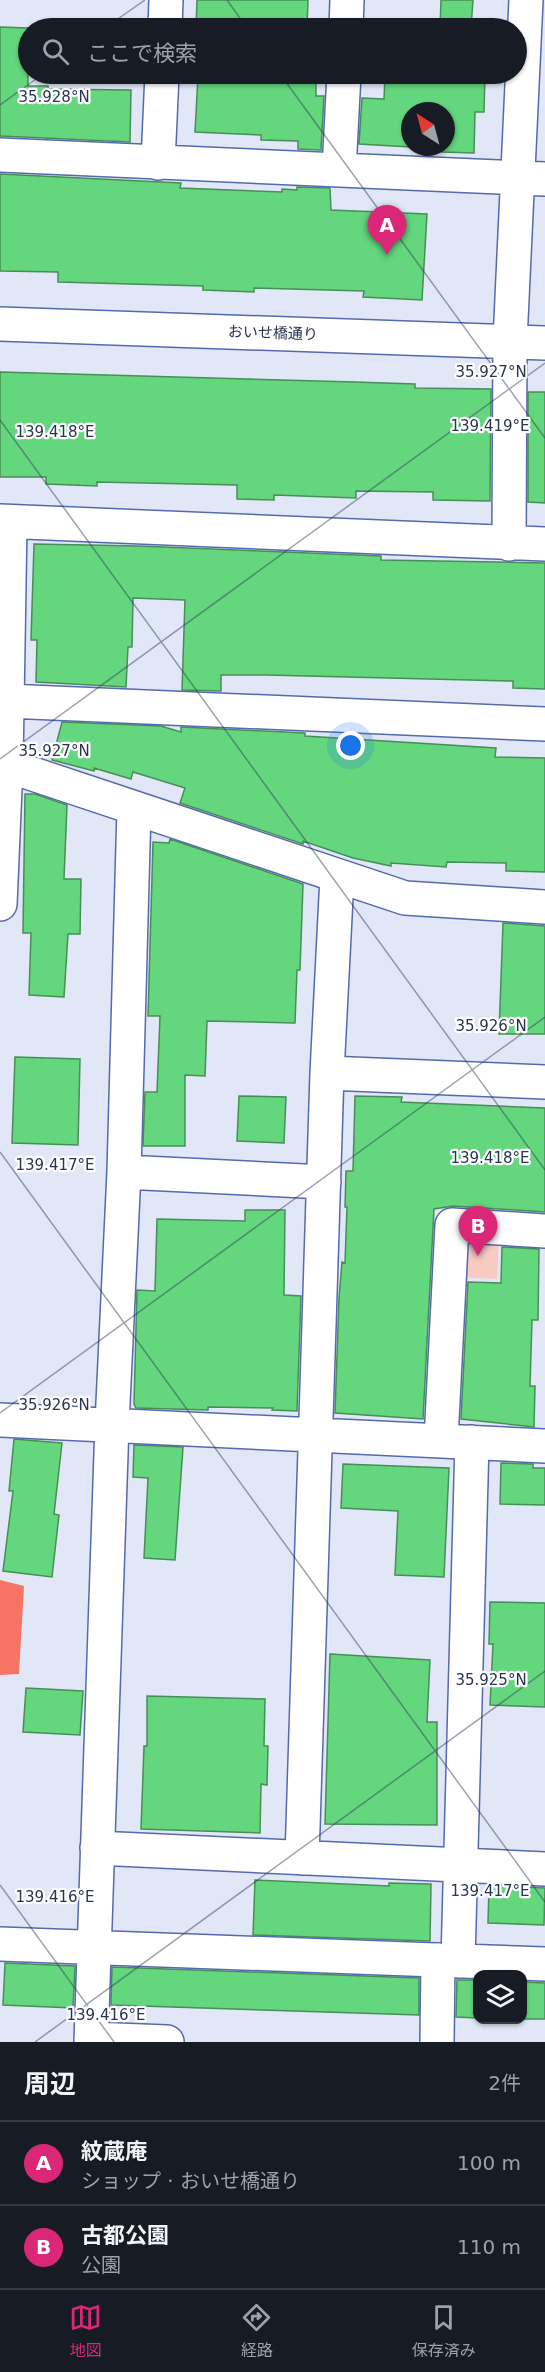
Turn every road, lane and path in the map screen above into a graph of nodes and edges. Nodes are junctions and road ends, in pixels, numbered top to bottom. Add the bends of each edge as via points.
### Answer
1 (166, 0) edge
2 (347, 0) edge
3 (526, 0) edge
4 (165, 18) edge
5 (346, 18) edge
6 (527, 18) edge
7 (527, 36) edge
8 (162, 84) edge
9 (343, 84) edge
10 (0, 155) edge
11 (158, 163) junction
12 (339, 170) junction
13 (531, 179) edge
14 (0, 324) edge
15 (510, 341) junction
16 (545, 343) edge
17 (5, 521) edge
18 (509, 544) junction
19 (545, 544) edge
20 (7, 701) junction
21 (545, 724) edge
22 (6, 765) junction
23 (134, 809) junction
24 (337, 877) junction
25 (0, 884) edge
26 (545, 907) edge
27 (327, 1073) junction
28 (545, 1082) edge
29 (124, 1172) junction
30 (324, 1182) junction
31 (545, 1231) edge
32 (0, 1420) edge
33 (112, 1424) junction
34 (315, 1433) junction
35 (457, 1441) junction
36 (545, 1446) edge
37 (97, 1848) junction
38 (302, 1858) junction
39 (461, 1866) junction
40 (545, 1869) edge
41 (0, 1944) edge
42 (93, 1949) junction
43 (448, 1960) junction
44 (545, 1964) edge
45 (91, 2040) edge
46 (167, 2042) edge
47 (437, 2042) edge

1 - 4 street
2 - 5 street
3 - 6 street
7 - 13 street
8 - 11 street
9 - 12 street
10 - 11 street
11 - 12 street
12 - 13 street
13 - 15 street
14 - 15 street, おいせ橋通り
15 - 16 street, おいせ橋通り
15 - 18 street
17 - 18 street
17 - 20 street
18 - 19 street
20 - 21 street
20 - 22 street
22 - 23 street
22 - 25 street
23 - 24 street
23 - 29 street
24 - 26 street via 405,898
24 - 27 street
27 - 28 street
27 - 30 street
29 - 30 street
29 - 33 street
30 - 34 street
31 - 35 street via 452,1225
32 - 33 street
33 - 34 street
33 - 37 street
34 - 35 street
34 - 38 street
35 - 36 street
35 - 39 street
37 - 38 street
37 - 42 street
38 - 39 street
39 - 40 street
39 - 43 street
41 - 42 street
42 - 43 street
42 - 45 street
43 - 44 street
43 - 47 street
45 - 46 street

